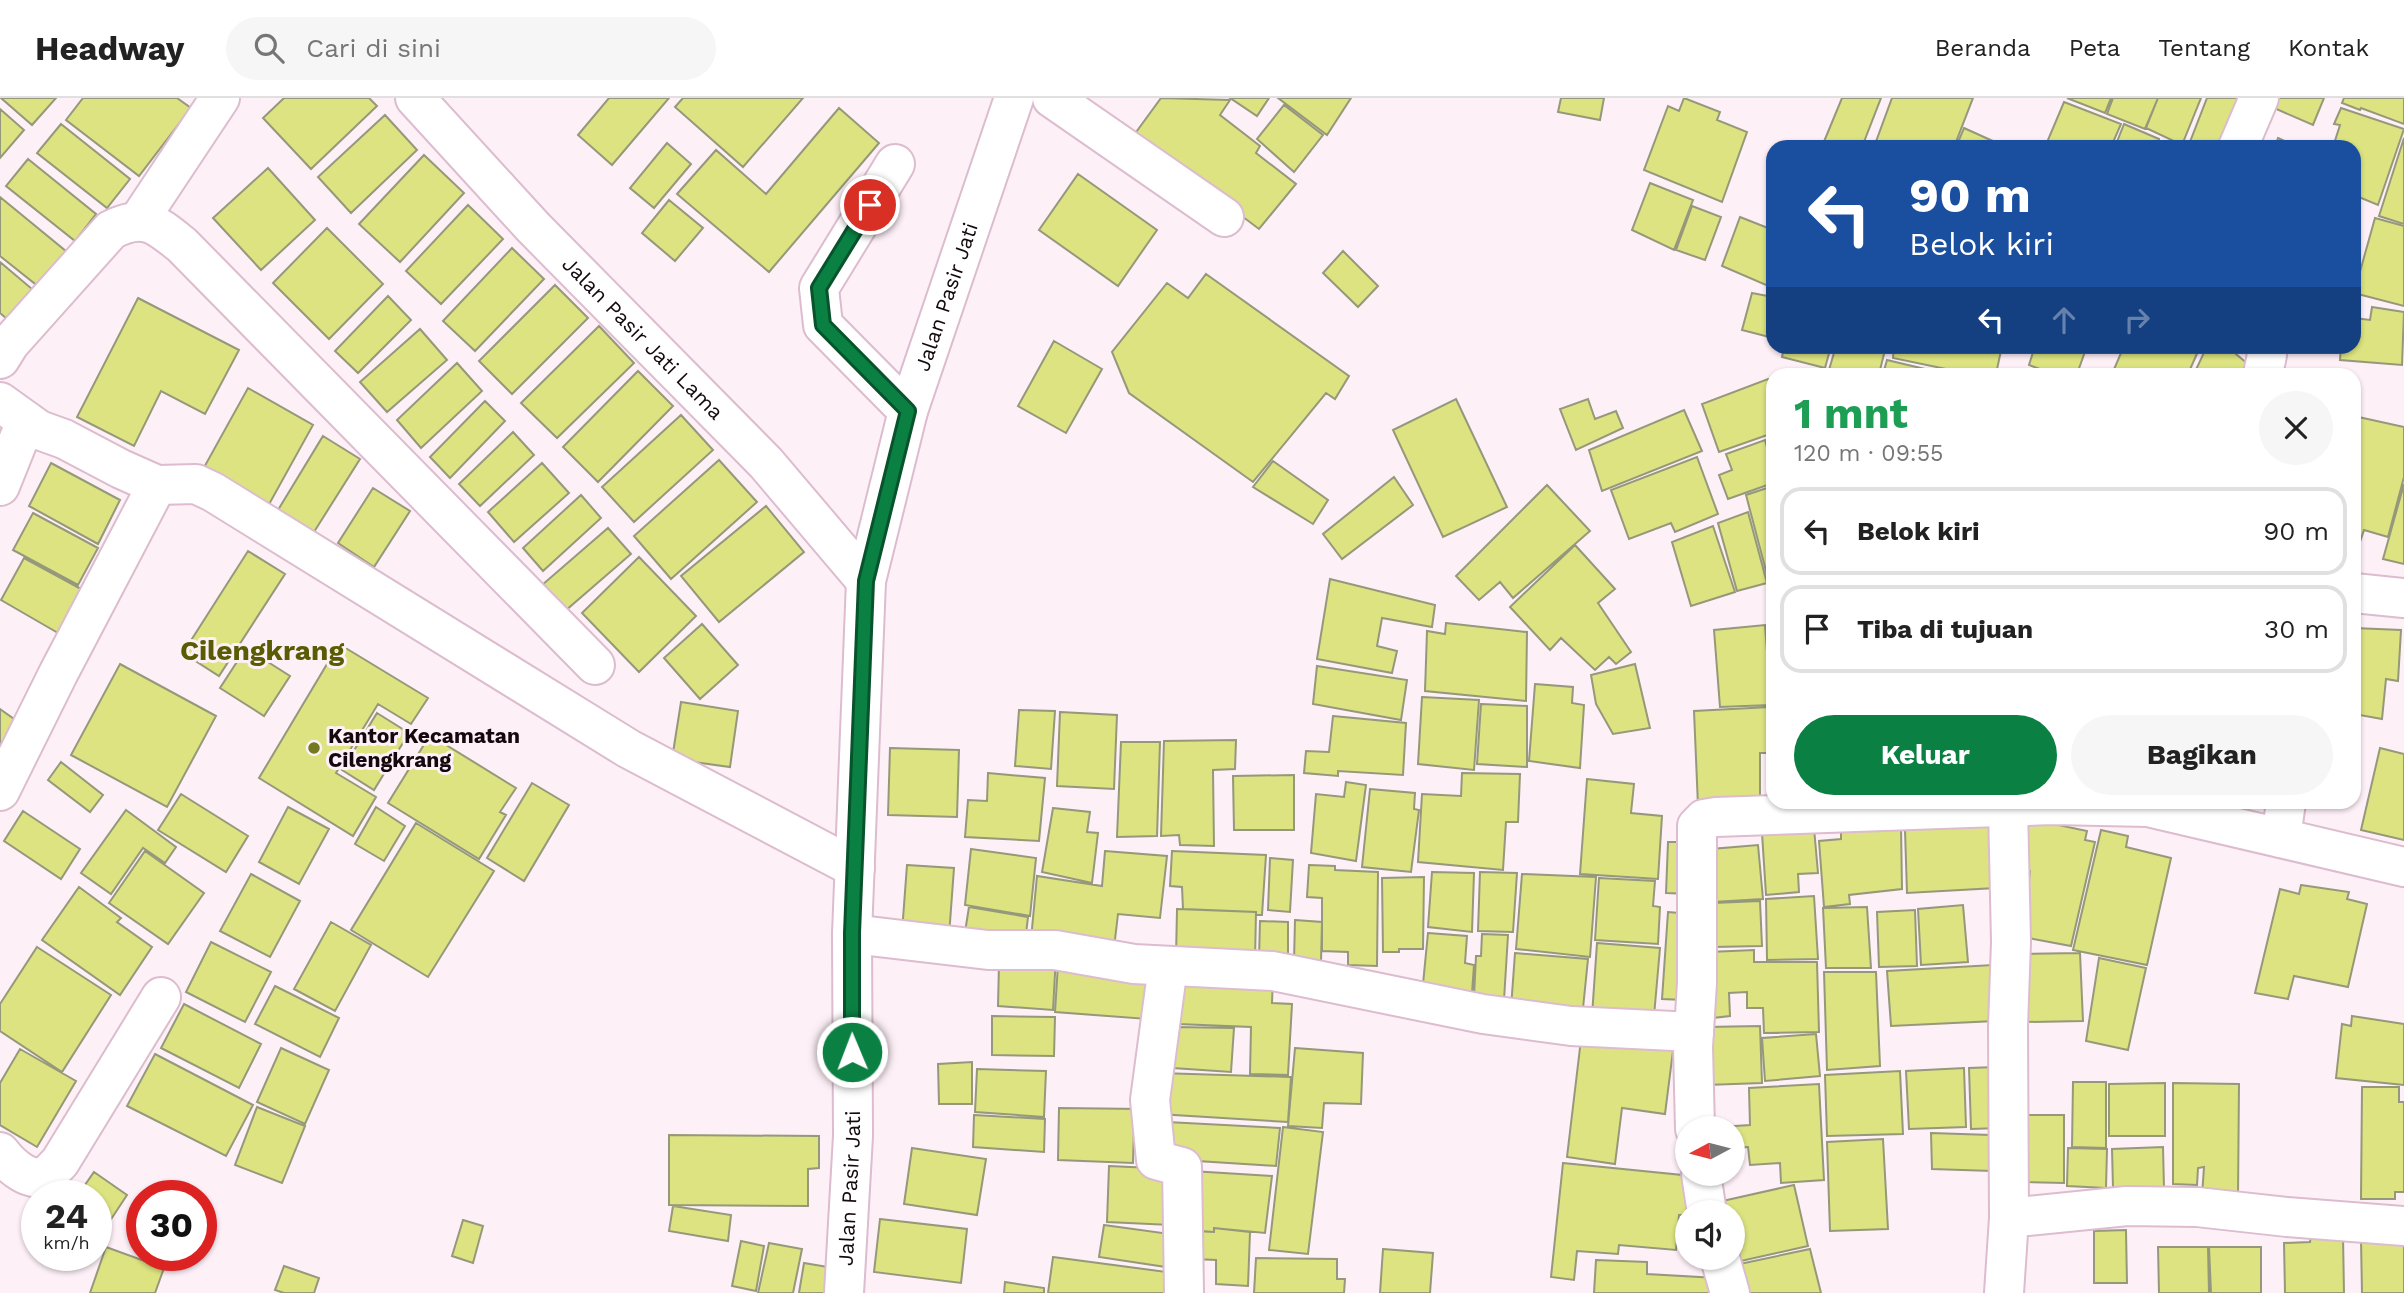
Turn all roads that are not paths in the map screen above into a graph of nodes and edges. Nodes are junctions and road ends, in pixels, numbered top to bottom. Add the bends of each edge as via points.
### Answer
1 (220, 98) edge
2 (415, 98) edge
3 (1014, 98) edge
4 (1052, 98) edge
5 (2259, 98) edge
6 (2241, 140) edge
7 (895, 164) dead end
8 (1224, 217) dead end
9 (139, 220) junction
10 (0, 359) edge
11 (13, 411) edge
12 (908, 411) junction
13 (157, 485) junction
14 (0, 486) edge
15 (866, 581) junction
16 (2361, 594) edge
17 (2404, 598) edge
18 (595, 666) dead end
19 (0, 791) edge
20 (1950, 809) edge
21 (2008, 809) edge
22 (2169, 809) edge
23 (2284, 820) edge
24 (2404, 867) edge
25 (855, 868) junction
26 (852, 933) junction
27 (1168, 966) junction
28 (161, 997) dead end
29 (1694, 1032) junction
30 (1695, 1116) edge
31 (0, 1152) edge
32 (2009, 1218) junction
33 (2404, 1226) edge
34 (1723, 1270) edge
35 (844, 1293) edge
36 (1184, 1293) edge
37 (1730, 1293) edge
38 (2004, 1293) edge

1 - 9 street
2 - 15 street, Jalan Pasir Jati Lama via 533,227 766,463
3 - 12 street, Jalan Pasir Jati
4 - 8 street
5 - 6 street
7 - 12 street via 819,288 823,325
9 - 10 street via 111,230
9 - 18 street via 182,245
11 - 13 street via 39,430
11 - 14 street
12 - 15 street, Jalan Pasir Jati
13 - 19 street
13 - 25 street via 196,485 213,492 629,749
15 - 25 street, Jalan Pasir Jati
16 - 17 street
20 - 29 street via 1704,819 1697,826
21 - 32 street
22 - 23 street
23 - 24 street
25 - 26 street, Jalan Pasir Jati
26 - 27 street via 988,950 1055,950
26 - 35 street, Jalan Pasir Jati via 853,1136
27 - 29 street via 1273,971 1483,1014 1571,1026
27 - 36 street via 1150,1100 1156,1160 1182,1167
28 - 31 street via 60,1162 47,1175 29,1176 9,1164
29 - 30 street
32 - 33 street via 2127,1206 2197,1207
32 - 38 street
34 - 37 street

